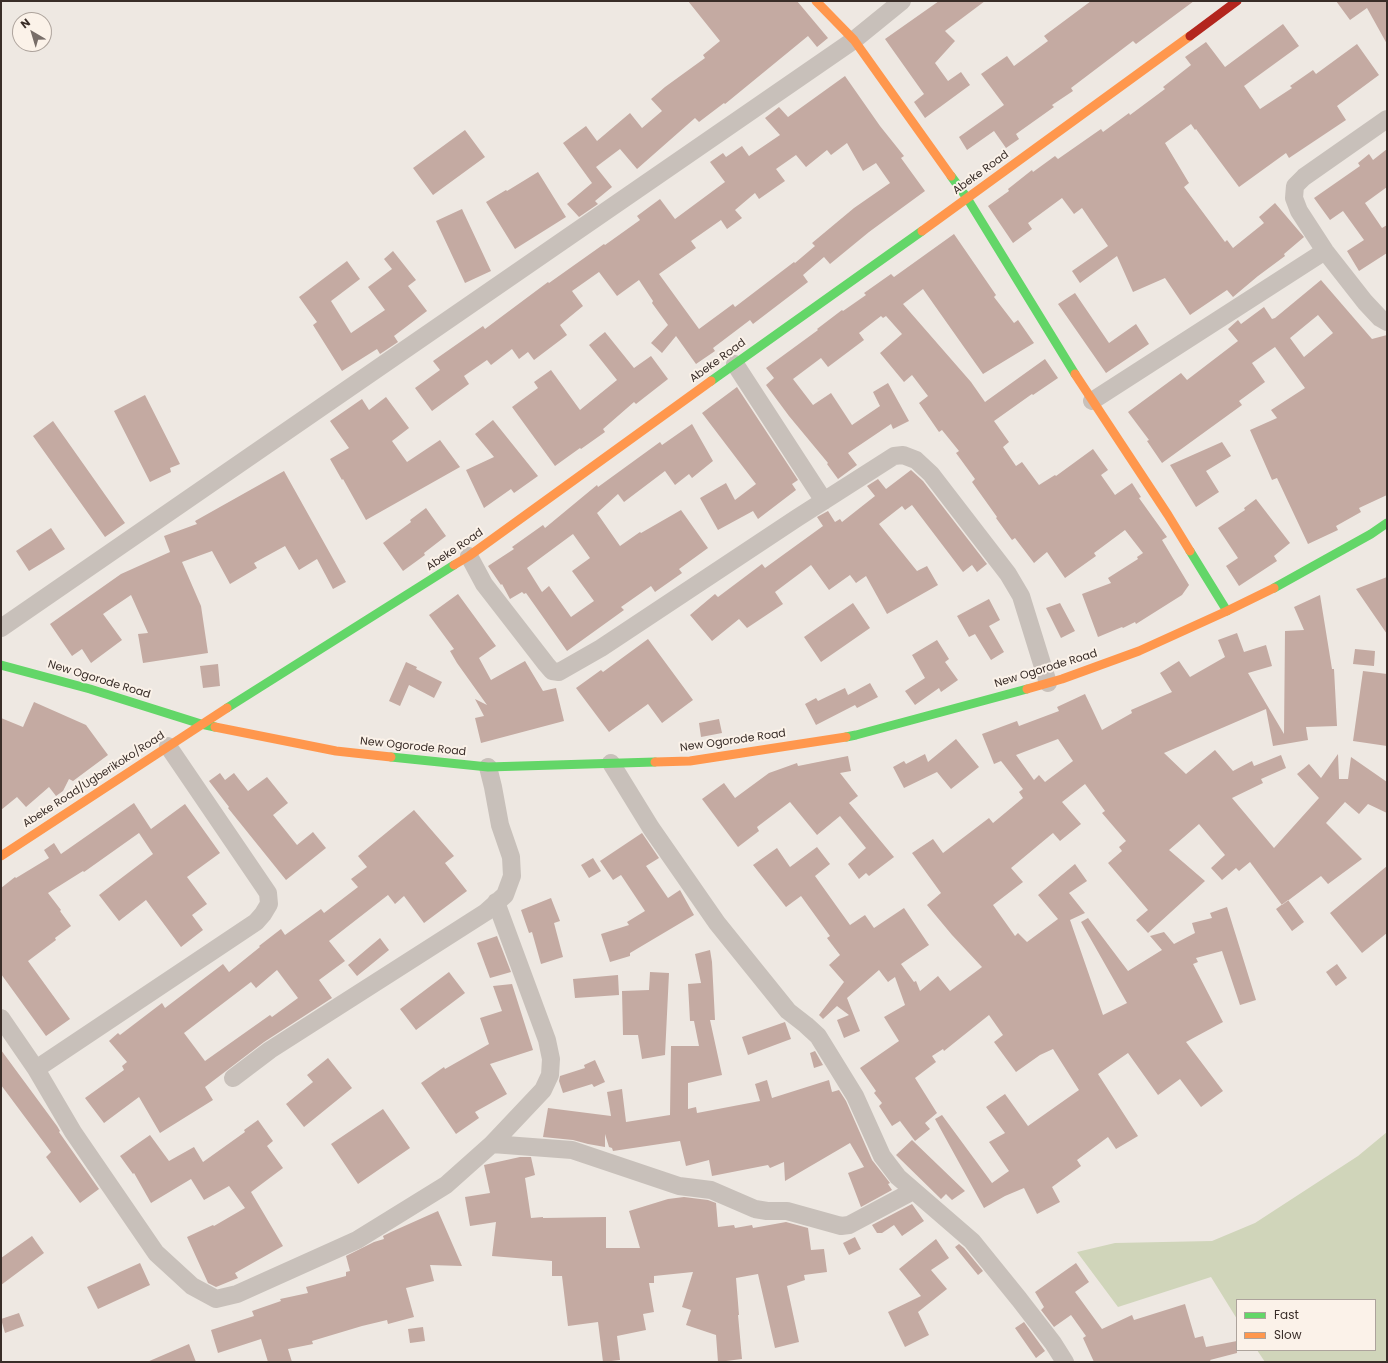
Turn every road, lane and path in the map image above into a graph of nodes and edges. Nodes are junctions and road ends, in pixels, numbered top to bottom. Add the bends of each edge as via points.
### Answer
1 (816, 1) edge
2 (902, 1) edge
3 (1237, 1) edge
4 (854, 40) junction
5 (1387, 119) edge
6 (967, 198) junction
7 (1325, 251) junction
8 (1387, 322) edge
9 (734, 364) junction
10 (1092, 401) junction
11 (824, 501) junction
12 (1387, 523) edge
13 (469, 556) junction
14 (1227, 611) junction
15 (1, 628) edge
16 (1, 664) edge
17 (1048, 683) junction
18 (201, 724) junction
19 (168, 746) junction
20 (611, 763) junction
21 (488, 767) junction
22 (1, 856) edge
23 (496, 902) junction
24 (1, 1018) edge
25 (36, 1069) junction
26 (233, 1078) dead end
27 (492, 1144) junction
28 (913, 1191) junction
29 (1065, 1362) edge

1 - 4 street
2 - 4 street
3 - 6 street, Abeke Road
4 - 6 street
4 - 15 street
5 - 7 street via 1304,177 1296,186 1294,198 1299,211
6 - 9 street, Abeke Road
6 - 10 street
7 - 8 street via 1365,302
7 - 10 street
9 - 11 street
9 - 13 street, Abeke Road
10 - 14 street via 1168,515
11 - 13 street via 601,648 559,672 552,671 546,664 484,584
11 - 17 street via 894,456 903,455 916,460 931,474 1008,574 1021,596
12 - 14 street, New Ogorode Road via 1288,581
13 - 18 street, Abeke Road
14 - 17 street, New Ogorode Road via 1139,651
16 - 18 street, New Ogorode Road
17 - 20 street, New Ogorode Road via 856,735 690,761
18 - 19 street, Abeke Road/Ugberikoko/Road
18 - 21 street, New Ogorode Road via 336,751
19 - 22 street, Abeke Road/Ugberikoko/Road
19 - 25 street via 268,892 269,904 256,922
20 - 21 street, New Ogorode Road
20 - 28 street via 651,828 717,923 788,1011 818,1036 855,1096 882,1156
21 - 23 street via 500,825 511,857 512,876 505,895
23 - 26 street via 479,916 270,1050
23 - 27 street via 547,1040 551,1059 550,1075 543,1090
24 - 25 street
25 - 27 street via 73,1132 156,1253 192,1286 216,1299 237,1294 357,1240 446,1185
27 - 28 street via 572,1150 679,1186 711,1190 755,1209 788,1211 841,1226 849,1225
28 - 29 street via 972,1241 1053,1343

